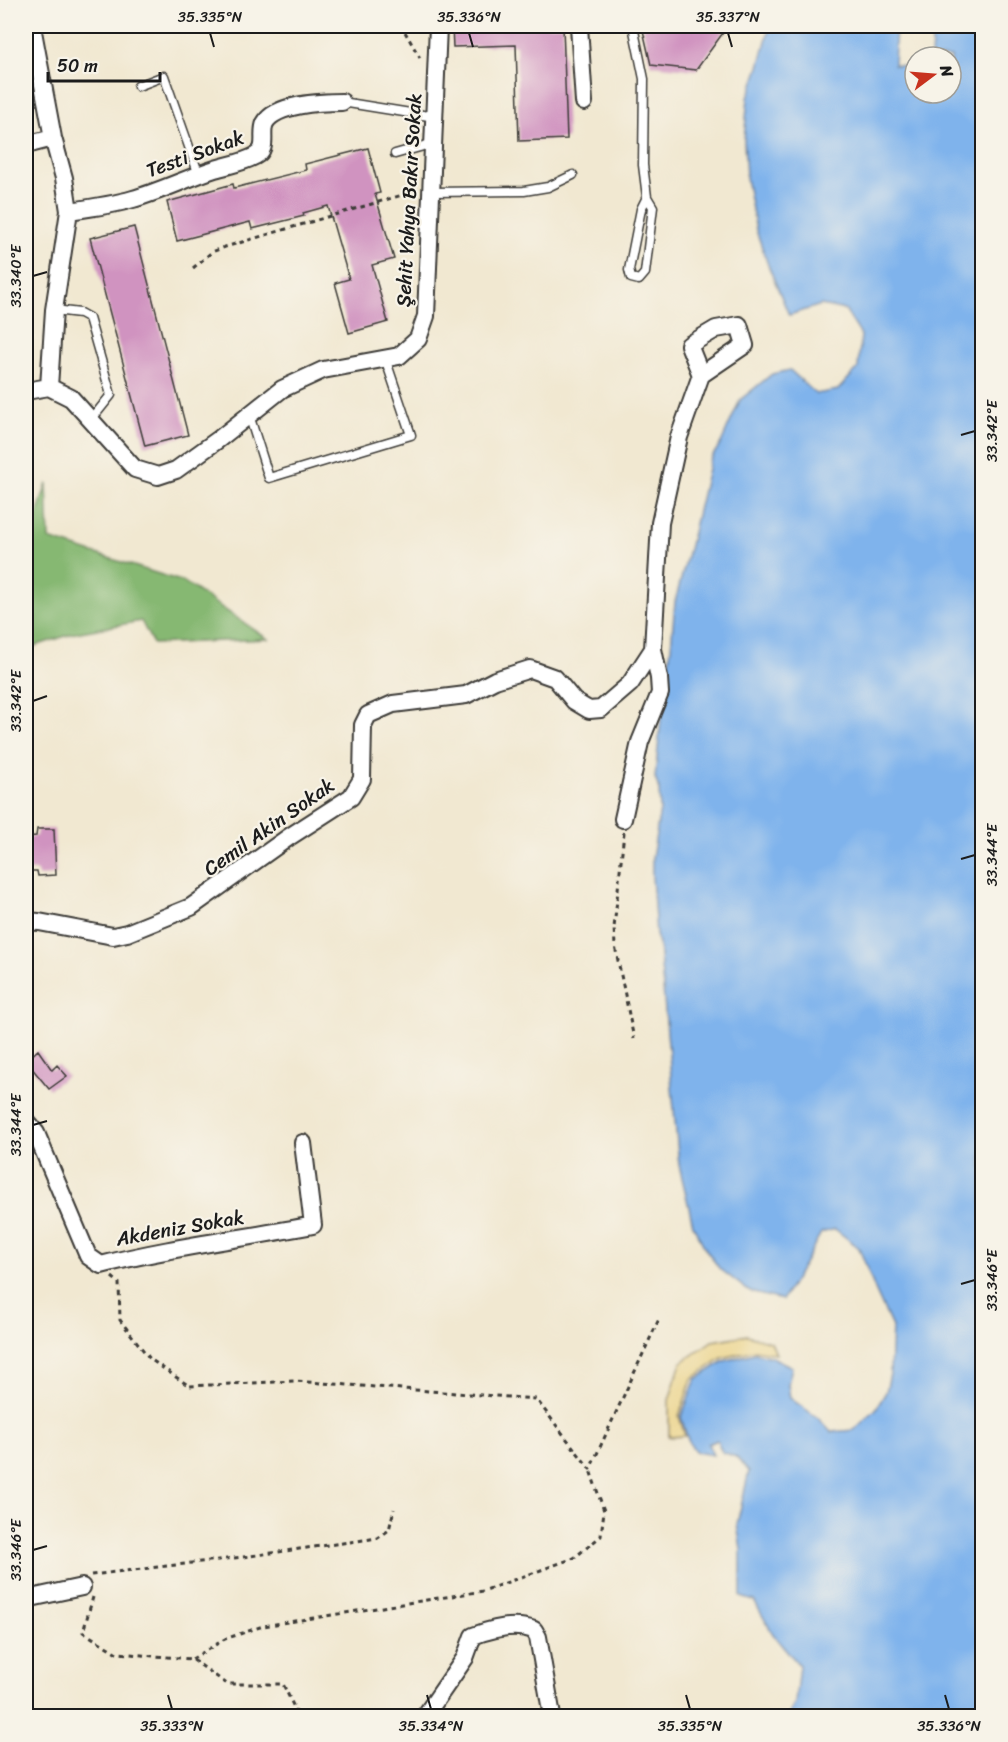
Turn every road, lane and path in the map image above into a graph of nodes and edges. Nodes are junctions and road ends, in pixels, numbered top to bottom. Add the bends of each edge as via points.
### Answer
1 (32, 26) edge
2 (398, 26) edge
3 (438, 26) edge
4 (579, 26) edge
5 (633, 26) edge
6 (420, 58) dead end
7 (138, 86) dead end
8 (342, 102) joint
9 (584, 102) dead end
10 (435, 117) junction
11 (53, 138) junction
12 (434, 143) junction
13 (26, 145) edge
14 (395, 154) dead end
15 (199, 175) junction
16 (573, 175) dead end
17 (432, 189) junction
18 (647, 197) junction
19 (69, 211) junction
20 (193, 268) dead end
21 (54, 310) junction
22 (385, 358) junction
23 (701, 375) dead end
24 (50, 387) junction
25 (26, 391) edge
26 (249, 415) junction
27 (91, 420) junction
28 (653, 649) junction
29 (623, 819) joint
30 (26, 921) edge
31 (634, 1039) dead end
32 (26, 1121) edge
33 (303, 1143) dead end
34 (101, 1265) junction
35 (659, 1318) dead end
36 (590, 1469) junction
37 (394, 1509) dead end
38 (84, 1581) junction
39 (26, 1599) edge
40 (192, 1659) junction
41 (298, 1716) edge
42 (425, 1716) edge
43 (552, 1716) edge

1 - 11 street
2 - 6 path
3 - 10 street, Şehit Yahya Bakır Sokak
4 - 9 street
5 - 18 lane via 644,79 643,165
7 - 15 lane via 164,76
8 - 10 lane
8 - 15 street, Testi Sokak via 315,103 273,114 264,125 258,155
10 - 12 street, Şehit Yahya Bakır Sokak
11 - 13 street
11 - 19 street
12 - 14 lane
12 - 17 street, Şehit Yahya Bakır Sokak
15 - 19 street, Testi Sokak via 132,199
16 - 17 lane via 548,187 524,191
17 - 20 path via 225,247
17 - 22 street, Şehit Yahya Bakır Sokak via 426,316 418,339 399,356
18 - 18 lane via 653,207 645,273 639,280 631,278 629,270 640,209
19 - 21 street
21 - 24 street
21 - 27 lane via 89,318 111,395
22 - 26 street, Şehit Yahya Bakır Sokak via 323,370 282,389
22 - 26 lane via 411,435 269,478
23 - 28 street via 679,437 660,523
24 - 25 street
24 - 27 street, Şehit Yahya Bakır Sokak via 71,398
26 - 27 street, Şehit Yahya Bakır Sokak via 176,470 158,476 135,469
28 - 29 street via 660,693 640,742
28 - 30 street, Cemil Akin Sokak via 630,684 601,709 589,710 574,701 555,678 530,669 466,695 393,704 368,715 363,725 362,779 351,797 190,907 113,936
29 - 31 path via 614,928
32 - 34 street, Akdeniz Sokak via 36,1133 88,1257
33 - 34 street, Akdeniz Sokak via 313,1225
34 - 36 path via 119,1283 120,1320 150,1359 189,1386 295,1381 536,1399
35 - 36 path
36 - 40 path via 604,1511 601,1536 574,1558 483,1591 263,1626 225,1640
37 - 38 path via 389,1530 378,1538
38 - 39 street
38 - 40 path via 95,1591 83,1632 117,1653
40 - 41 path via 227,1684 283,1684
42 - 43 street via 465,1658 473,1636 490,1629 526,1627 538,1637

